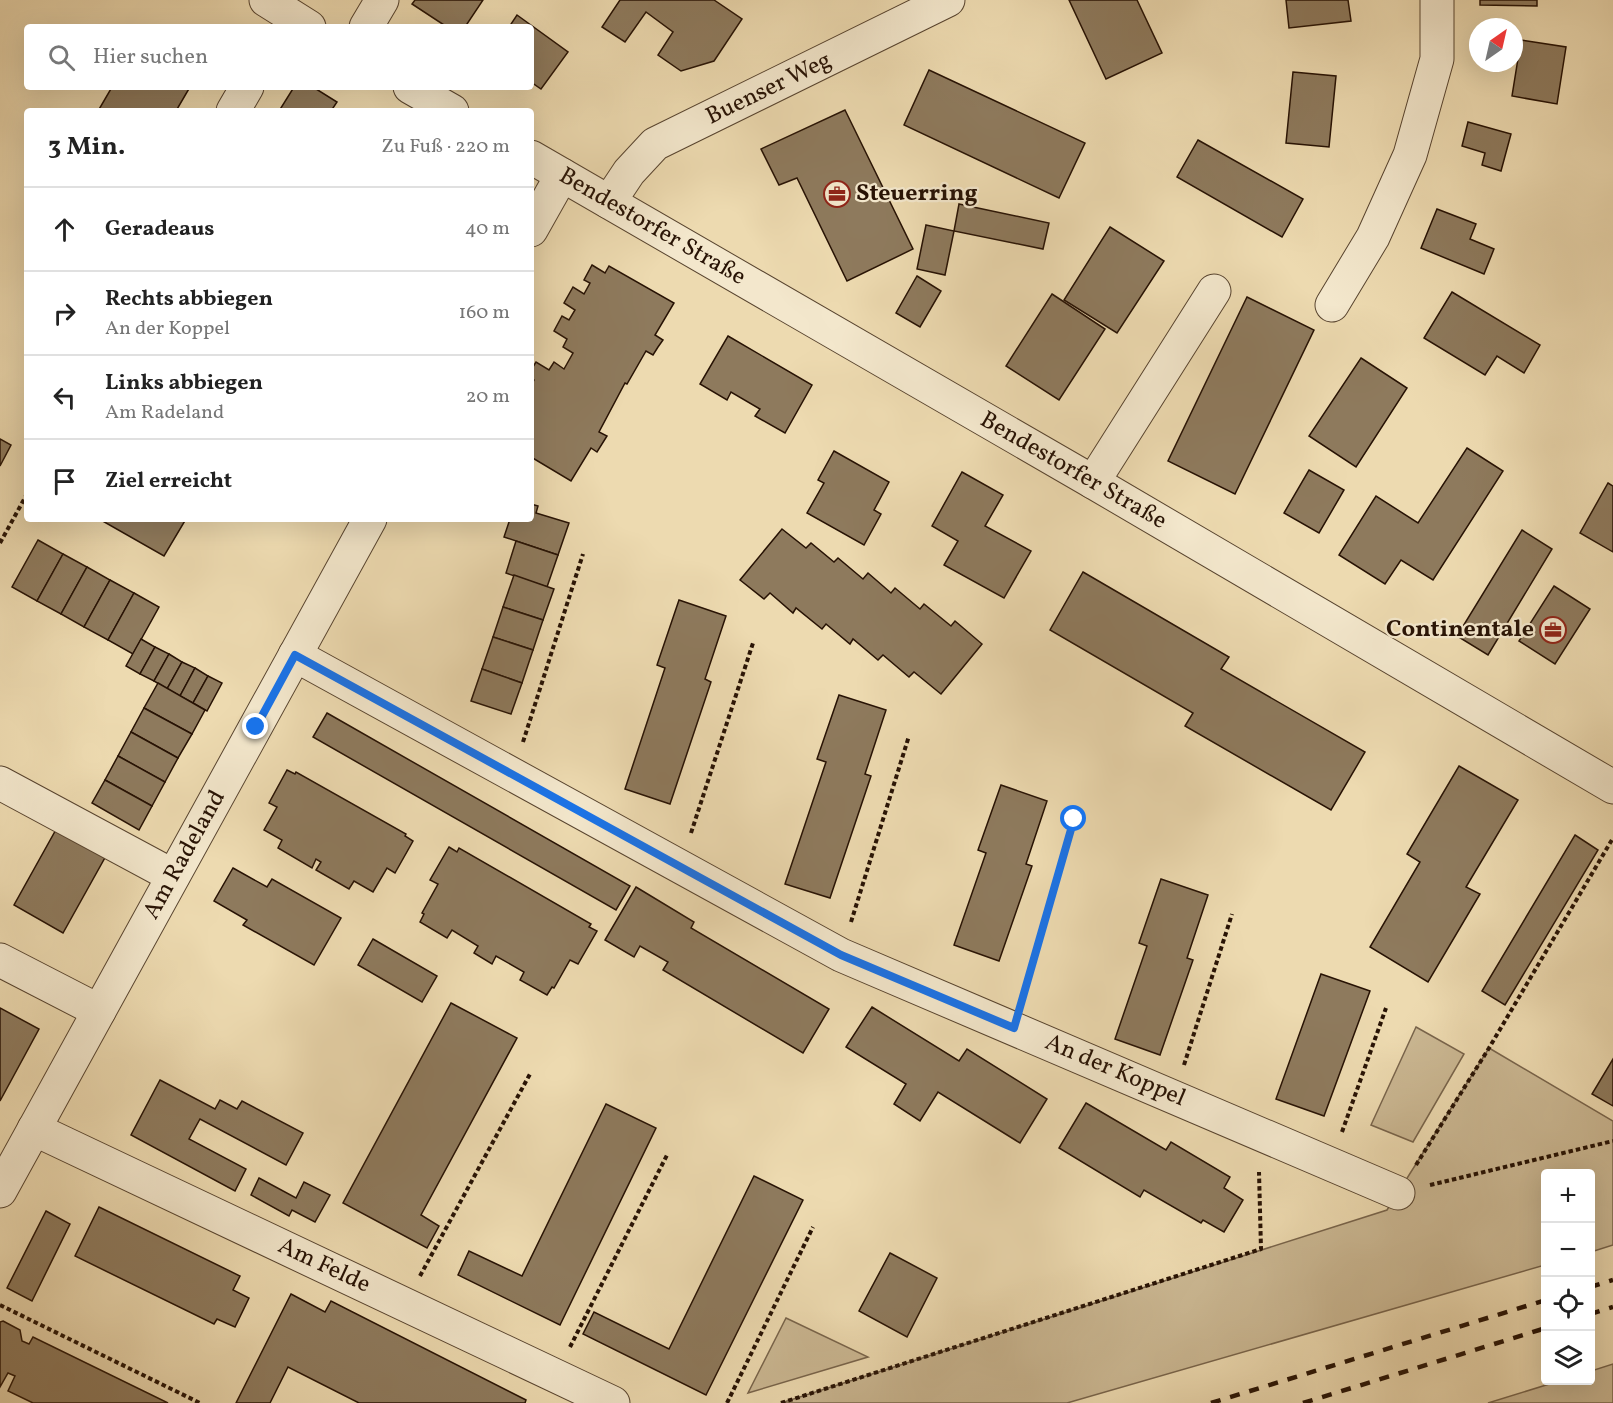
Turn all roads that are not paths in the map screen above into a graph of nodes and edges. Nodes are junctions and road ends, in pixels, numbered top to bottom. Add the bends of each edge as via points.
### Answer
1 (382, 0) edge
2 (948, 0) edge
3 (1437, 0) edge
4 (368, 24) edge
5 (245, 90) edge
6 (415, 90) edge
7 (235, 108) edge
8 (447, 108) edge
9 (534, 159) edge
10 (562, 175) junction
11 (609, 202) junction
12 (534, 225) edge
13 (1214, 291) dead end
14 (1332, 305) dead end
15 (1093, 482) junction
16 (368, 522) edge
17 (295, 655) junction
18 (0, 783) edge
19 (1613, 787) edge
20 (173, 876) junction
21 (0, 960) edge
22 (99, 1011) junction
23 (34, 1130) junction
24 (0, 1191) edge
25 (1398, 1193) road end
26 (613, 1403) edge

1 - 4 street
2 - 11 street, Buenser Weg via 655,144
3 - 14 street via 1437,59 1410,155 1373,237
5 - 7 street
6 - 8 street
9 - 10 street, Bendestorfer Straße
10 - 11 street, Bendestorfer Straße
10 - 12 street
11 - 15 street, Bendestorfer Straße
13 - 15 street
15 - 19 street, Bendestorfer Straße
16 - 17 street, Am Radeland
17 - 20 street, Am Radeland
17 - 25 street, An der Koppel via 841,955
18 - 20 street
20 - 22 street, Am Radeland
21 - 22 street
22 - 23 street, Am Radeland
23 - 24 street, Am Radeland
23 - 26 street, Am Felde

